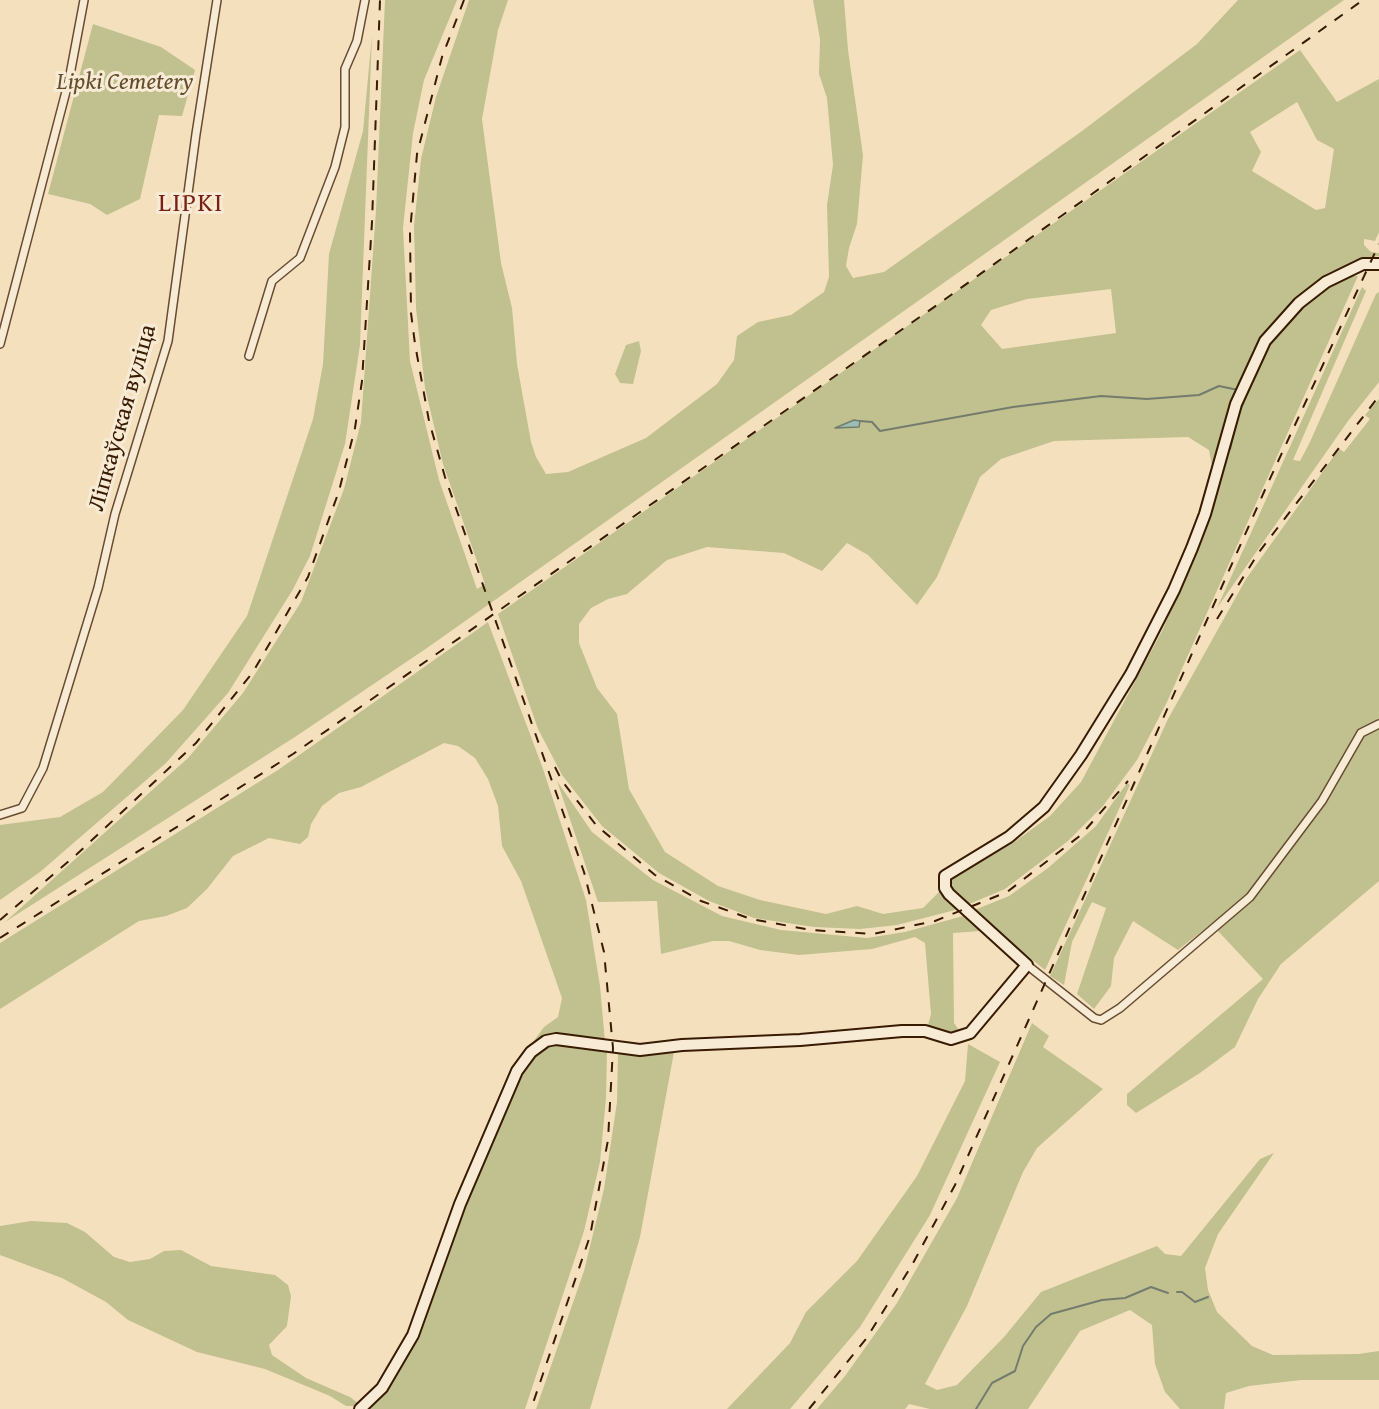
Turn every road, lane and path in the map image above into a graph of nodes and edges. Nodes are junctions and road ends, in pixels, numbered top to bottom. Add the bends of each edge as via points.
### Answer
1 (84, 0) edge
2 (217, 0) edge
3 (365, 0) edge
4 (1379, 264) edge
5 (0, 344) edge
6 (249, 356) dead end
7 (1379, 724) edge
8 (0, 815) edge
9 (1027, 965) junction
10 (360, 1409) edge

1 - 5 street via 69,80
2 - 8 street, Ліпкаўская вуліца via 168,341 43,768 22,808
3 - 6 street via 357,41 345,69 345,127 335,167 300,258 272,281
4 - 9 street via 1363,264 1326,282 1299,303 1265,341 1236,404 1192,548 1131,674 1044,807 1009,837 945,876 949,894
7 - 9 street via 1361,734 1322,801 1250,897 1146,988 1101,1020 1086,1013
9 - 10 street via 970,1033 959,1038 902,1031 640,1050 556,1038 546,1041 531,1052 517,1071 460,1204 413,1335 382,1388

